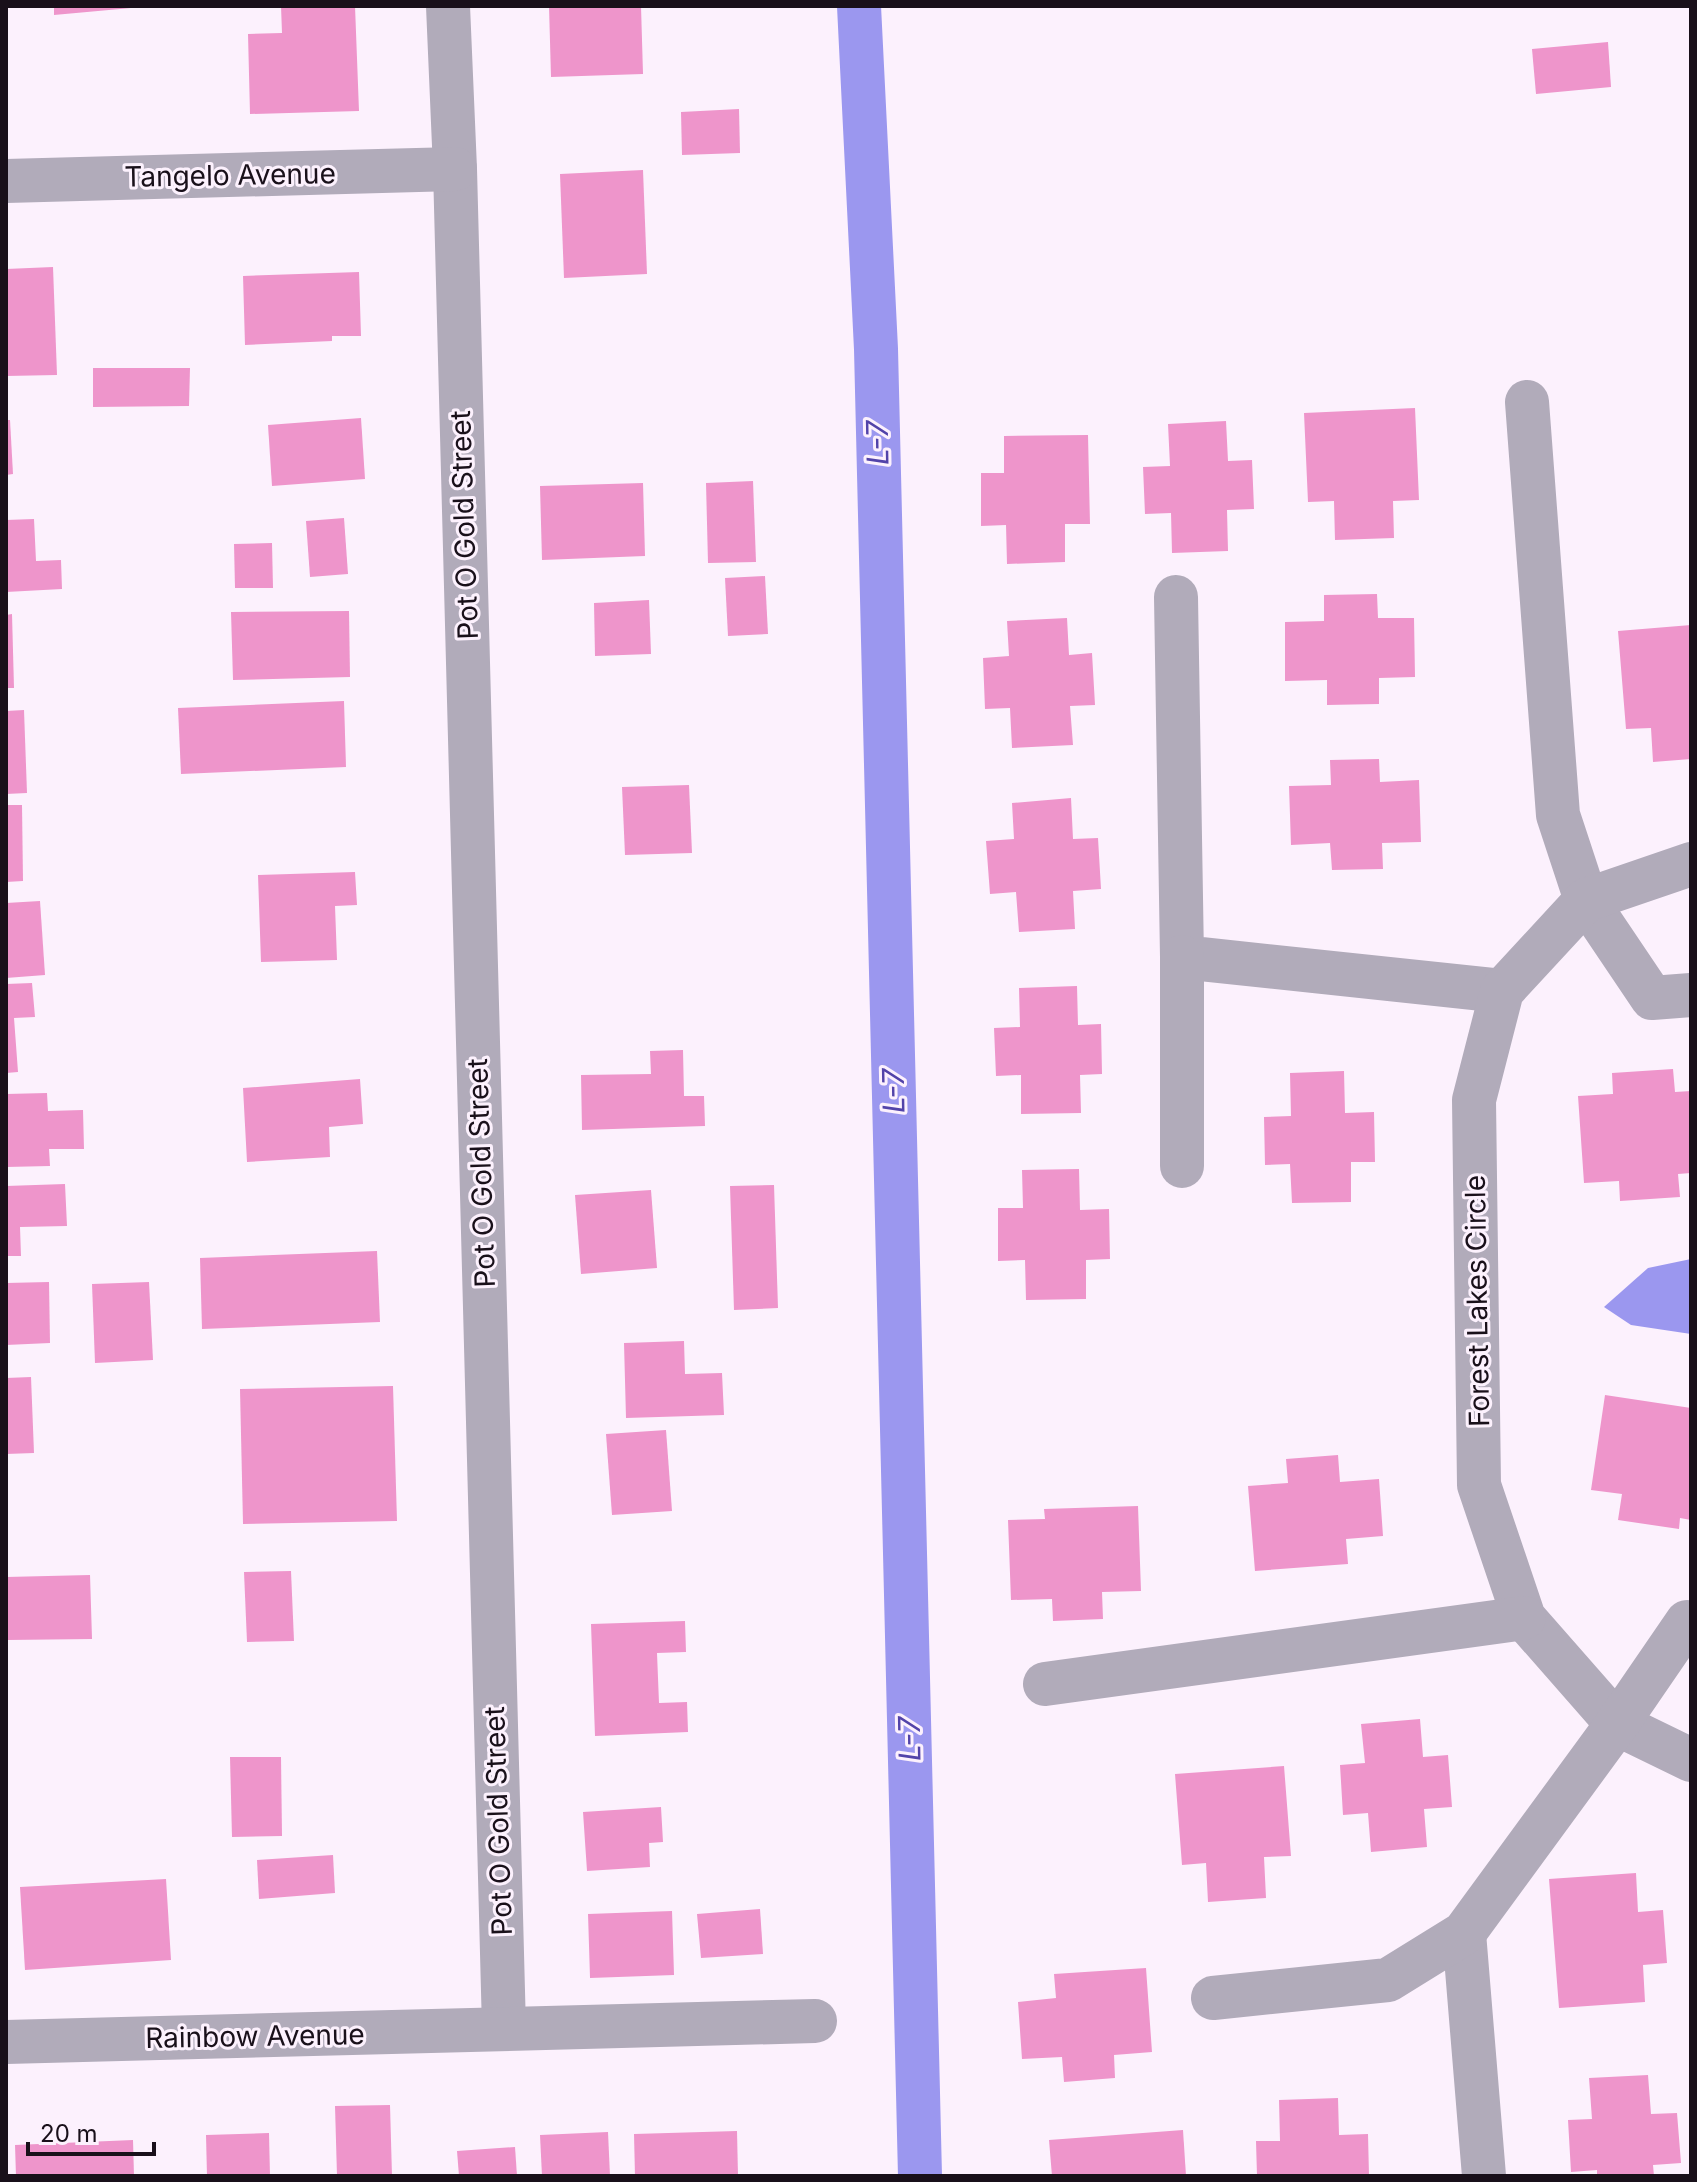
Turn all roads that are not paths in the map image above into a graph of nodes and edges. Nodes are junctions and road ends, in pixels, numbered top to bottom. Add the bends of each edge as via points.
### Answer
1 (448, 6) edge
2 (455, 169) junction
3 (6, 181) edge
4 (1527, 402) dead end
5 (1176, 597) dead end
6 (1691, 864) edge
7 (1586, 900) junction
8 (1182, 957) junction
9 (1502, 991) junction
10 (1691, 995) edge
11 (1182, 1166) dead end
12 (1524, 1618) junction
13 (1691, 1624) edge
14 (1045, 1684) dead end
15 (1617, 1724) junction
16 (1691, 1760) edge
17 (1464, 1933) junction
18 (1213, 1998) dead end
19 (815, 2021) dead end
20 (504, 2029) junction
21 (6, 2042) edge
22 (1484, 2176) edge

1 - 2 street, Pot O Gold Street
2 - 3 street, Tangelo Avenue
2 - 20 street, Pot O Gold Street
4 - 7 street via 1558,815
5 - 8 street
6 - 7 street, Forest Lakes Circle
7 - 9 street, Forest Lakes Circle
7 - 10 street via 1652,998
8 - 9 street
8 - 11 street
9 - 12 street, Forest Lakes Circle via 1474,1100 1479,1485
12 - 14 street
12 - 15 street, Forest Lakes Circle
13 - 15 street via 1687,1622
15 - 16 street, Forest Lakes Circle
15 - 17 street
17 - 18 street via 1388,1980
17 - 22 street
19 - 20 street
20 - 21 street, Rainbow Avenue

